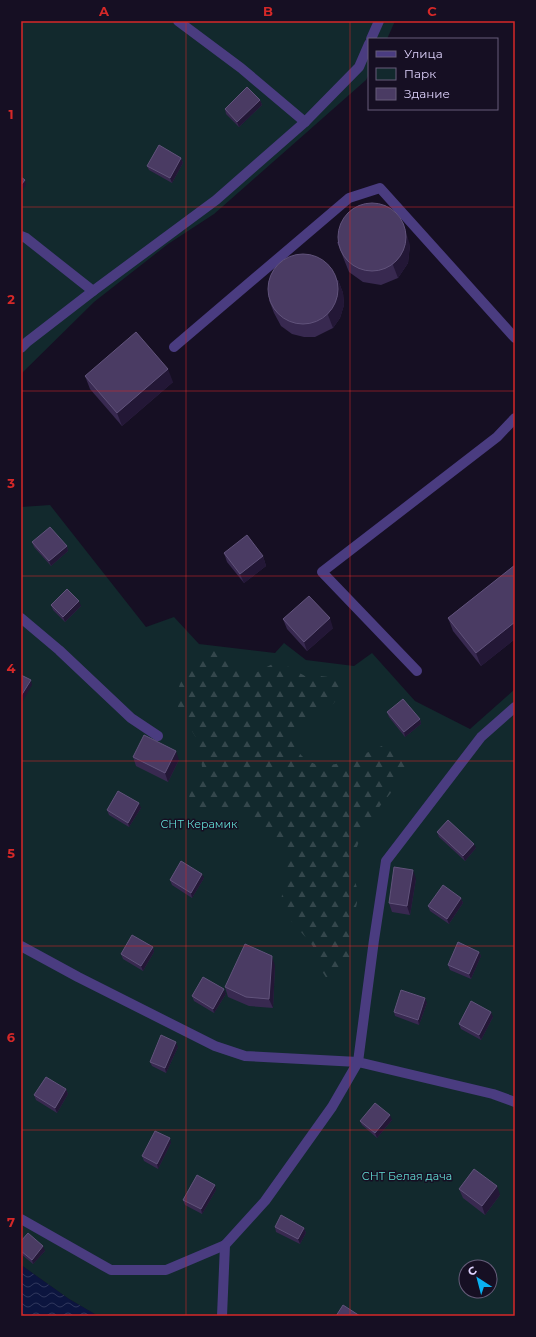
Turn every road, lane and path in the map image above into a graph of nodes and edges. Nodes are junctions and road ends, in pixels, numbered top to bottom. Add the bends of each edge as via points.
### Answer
1 (178, 21) edge
2 (379, 21) edge
3 (371, 38) edge
4 (368, 46) edge
5 (305, 122) junction
6 (21, 236) edge
7 (93, 291) junction
8 (515, 338) edge
9 (174, 347) dead end
10 (21, 348) edge
11 (515, 418) edge
12 (21, 618) edge
13 (417, 671) dead end
14 (515, 707) edge
15 (158, 736) dead end
16 (21, 946) edge
17 (358, 1062) junction
18 (515, 1102) edge
19 (21, 1219) edge
20 (225, 1245) junction
21 (222, 1316) edge

1 - 5 street via 241,68
2 - 3 street
4 - 5 street via 359,68
5 - 7 street via 216,200
6 - 7 street
7 - 10 street
8 - 9 street via 380,188 349,198
11 - 13 street via 497,437 322,572
12 - 15 street via 131,718
14 - 17 street via 481,737 386,861
16 - 17 street via 215,1046 245,1056
17 - 18 street via 493,1094
17 - 20 street via 332,1107 265,1201
19 - 20 street via 111,1270 166,1270
20 - 21 street

